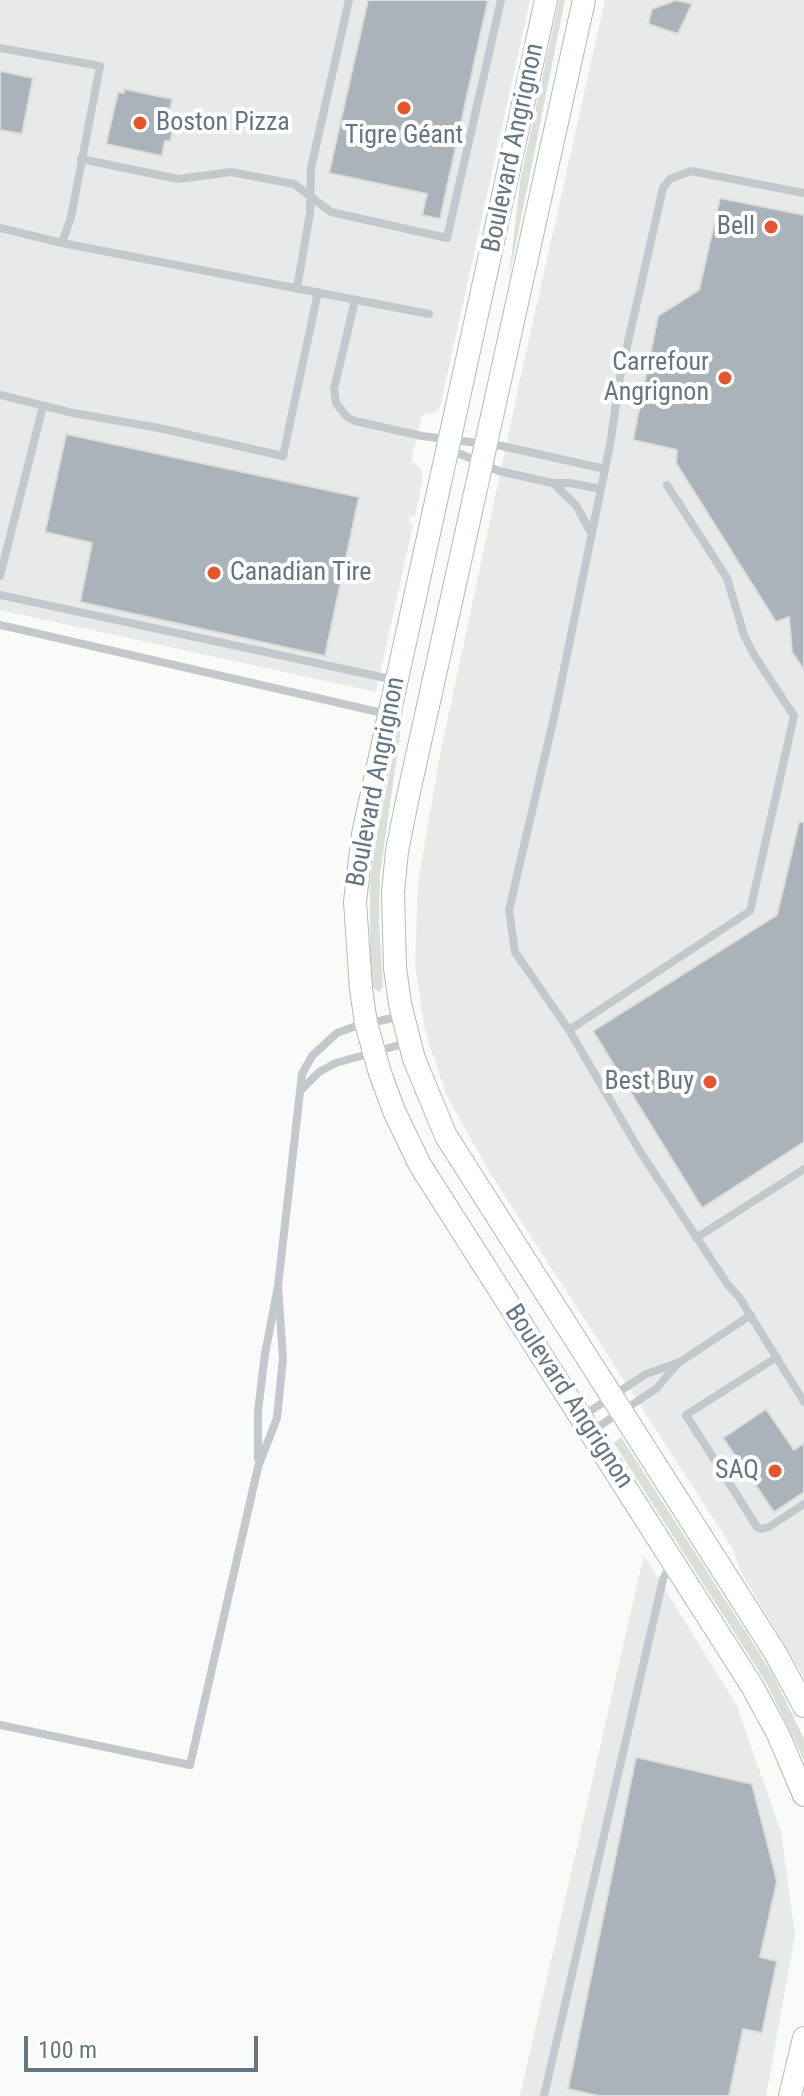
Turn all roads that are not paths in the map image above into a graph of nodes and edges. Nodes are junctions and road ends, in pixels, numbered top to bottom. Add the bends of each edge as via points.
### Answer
1 (349, 0) edge
2 (501, 0) edge
3 (546, 0) edge
4 (584, 0) edge
5 (0, 48) edge
6 (81, 159) junction
7 (804, 193) edge
8 (310, 194) junction
9 (0, 228) edge
10 (62, 243) junction
11 (297, 288) junction
12 (318, 292) junction
13 (355, 300) junction
14 (429, 314) dead end
15 (0, 395) edge
16 (43, 406) junction
17 (449, 444) junction
18 (484, 454) junction
19 (605, 469) junction
20 (552, 483) junction
21 (667, 485) dead end
22 (601, 489) junction
23 (592, 535) junction
24 (0, 576) edge
25 (0, 595) edge
26 (0, 625) edge
27 (396, 681) junction
28 (388, 715) junction
29 (403, 1016) junction
30 (366, 1023) junction
31 (569, 1030) junction
32 (409, 1042) junction
33 (373, 1052) junction
34 (300, 1091) junction
35 (804, 1169) edge
36 (696, 1238) junction
37 (278, 1286) junction
38 (751, 1315) junction
39 (777, 1357) junction
40 (680, 1362) junction
41 (804, 1402) edge
42 (616, 1405) junction
43 (586, 1424) junction
44 (258, 1467) junction
45 (804, 1504) edge
46 (675, 1562) junction
47 (804, 1706) edge
48 (0, 1725) edge
49 (803, 1799) edge
50 (804, 2038) edge
51 (544, 2096) edge
52 (790, 2096) edge

1 - 8 lane via 311,168
2 - 8 lane via 447,238 331,212
3 - 17 main road, Boulevard Angrignon
4 - 18 main road, Boulevard Angrignon
5 - 6 lane via 100,66
6 - 8 lane via 185,180 231,172 294,184
6 - 10 lane
7 - 19 lane via 691,171 663,188
8 - 11 lane
9 - 10 lane
10 - 11 lane
11 - 12 lane
12 - 13 lane
12 - 16 lane via 283,456
13 - 14 lane
13 - 17 lane via 334,389 336,403 355,421
15 - 16 lane
16 - 24 lane
17 - 18 lane
17 - 18 lane
17 - 27 main road, Boulevard Angrignon
18 - 19 lane
18 - 20 lane via 499,471
18 - 29 main road, Boulevard Angrignon via 397,851 393,940
19 - 22 lane
20 - 22 lane
20 - 23 lane via 576,505
21 - 31 lane via 727,578 744,635 794,716 750,911
22 - 23 lane
23 - 31 lane via 509,910 515,952
25 - 27 lane
26 - 28 lane
27 - 28 main road, Boulevard Angrignon
28 - 30 main road, Boulevard Angrignon via 356,885 355,938
29 - 30 lane
29 - 32 main road, Boulevard Angrignon
30 - 33 main road, Boulevard Angrignon
30 - 34 lane via 337,1033 312,1056
31 - 36 lane
32 - 33 lane
32 - 42 main road, Boulevard Angrignon via 446,1136
33 - 34 lane via 326,1067
33 - 43 main road, Boulevard Angrignon via 420,1165
34 - 37 lane
35 - 36 lane
36 - 38 lane
37 - 44 lane via 258,1411
37 - 44 lane via 283,1358 277,1418
38 - 39 lane
38 - 40 lane
39 - 41 lane
39 - 45 lane via 686,1415 757,1527 769,1527
40 - 42 lane via 646,1374
40 - 42 lane via 656,1389
42 - 43 lane
42 - 43 lane
42 - 47 main road, Boulevard Angrignon
43 - 46 main road, Boulevard Angrignon
44 - 48 lane via 190,1765
46 - 49 main road, Boulevard Angrignon via 778,1734
46 - 51 lane via 663,1579
50 - 52 main road

